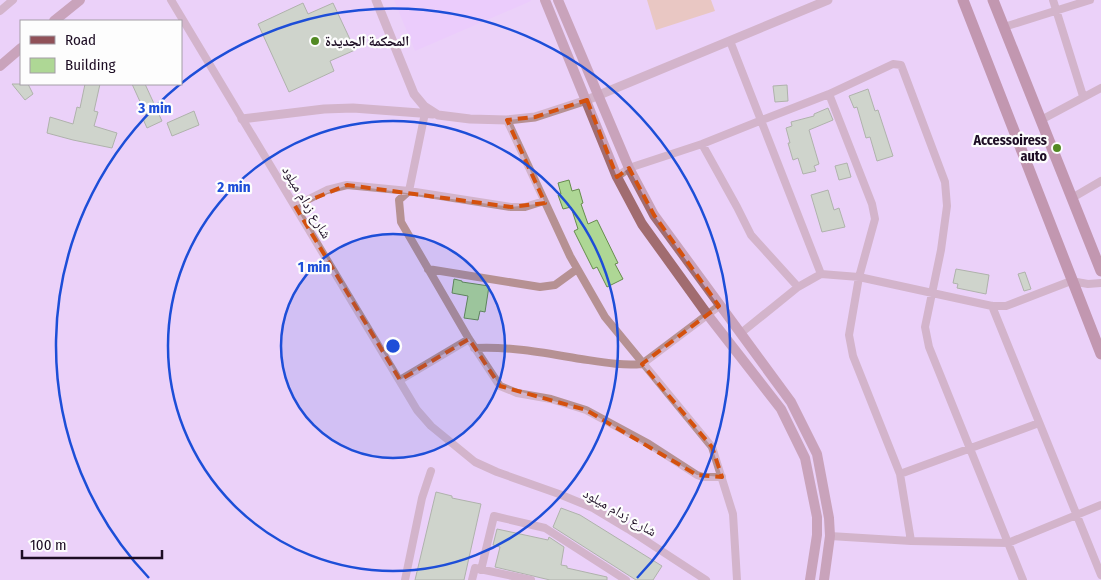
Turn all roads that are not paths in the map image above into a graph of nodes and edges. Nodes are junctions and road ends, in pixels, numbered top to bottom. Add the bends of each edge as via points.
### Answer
1 (13, 0) edge
2 (80, 0) edge
3 (171, 0) edge
4 (376, 0) edge
5 (545, 0) edge
6 (558, 0) edge
7 (828, 0) edge
8 (962, 0) edge
9 (993, 0) edge
10 (1053, 0) edge
11 (1090, 0) edge
12 (1056, 10) junction
13 (0, 11) edge
14 (55, 20) edge
15 (1004, 27) junction
16 (730, 41) junction
17 (20, 49) edge
18 (0, 66) edge
19 (1101, 88) edge
20 (829, 94) junction
21 (598, 95) junction
22 (1083, 96) junction
23 (587, 100) junction
24 (425, 113) junction
25 (438, 115) junction
26 (242, 119) junction
27 (507, 120) junction
28 (762, 120) junction
29 (1041, 120) junction
30 (702, 144) junction
31 (629, 168) junction
32 (617, 177) junction
33 (1101, 180) edge
34 (409, 191) junction
35 (1072, 198) junction
36 (544, 201) junction
37 (295, 206) junction
38 (428, 269) junction
39 (577, 269) junction
40 (1101, 271) edge
41 (820, 274) junction
42 (858, 277) junction
43 (1071, 281) junction
44 (1101, 283) edge
45 (798, 287) junction
46 (932, 294) junction
47 (719, 306) junction
48 (992, 306) junction
49 (707, 314) junction
50 (740, 333) junction
51 (468, 339) junction
52 (474, 348) junction
53 (1101, 354) edge
54 (642, 364) junction
55 (400, 380) junction
56 (1040, 423) junction
57 (970, 449) junction
58 (431, 471) dead end
59 (900, 474) junction
60 (722, 476) junction
61 (1101, 505) edge
62 (1077, 515) junction
63 (830, 536) junction
64 (911, 541) junction
65 (1008, 543) junction
66 (481, 570) junction
67 (1101, 576) edge
68 (405, 580) edge
69 (472, 580) edge
70 (531, 580) edge
71 (626, 580) edge
72 (706, 580) edge
73 (737, 580) edge
74 (810, 580) edge
75 (824, 580) edge
76 (1023, 580) edge

1 - 13 street
2 - 14 main road
3 - 26 street, شارع زدام ميلود
4 - 25 street via 414,94
5 - 23 main road
6 - 21 main road
7 - 16 street
8 - 43 main road
9 - 15 main road
10 - 12 street
11 - 12 street
12 - 15 street
12 - 22 street
15 - 29 main road
16 - 21 street
16 - 28 street
17 - 18 main road
19 - 22 street
20 - 28 street
20 - 42 street via 875,219
20 - 46 street via 893,64 901,65 945,182 947,206 942,250
21 - 23 street
21 - 31 main road
22 - 29 street
23 - 27 street via 535,116
23 - 32 main road
24 - 25 street
24 - 26 street via 334,109
24 - 34 street
25 - 27 street
26 - 37 street, شارع زدام ميلود
27 - 36 street
28 - 30 street
28 - 41 street
29 - 35 main road
30 - 31 street
30 - 45 street via 751,235
31 - 32 street
31 - 47 main road via 654,216
32 - 49 main road via 642,224
33 - 35 street
34 - 36 street via 511,207
34 - 37 street via 347,185 327,190
34 - 38 street via 399,200 401,222
35 - 40 main road
36 - 39 street
37 - 55 street, شارع زدام ميلود
38 - 39 street via 540,287 555,285
38 - 51 street
39 - 54 street via 606,317
41 - 42 street
41 - 45 street
42 - 46 street
42 - 59 street via 850,335 853,356
43 - 44 street
43 - 48 street via 1006,306
43 - 53 main road
45 - 50 street
46 - 48 street
46 - 57 street via 925,327 929,347
47 - 49 street
47 - 50 main road
48 - 56 street
49 - 54 street
49 - 74 main road via 781,409 805,458 817,535
50 - 63 main road via 791,402 817,454
51 - 52 street
51 - 55 street
52 - 54 street via 494,347
52 - 60 street via 506,389 586,410 649,444 696,475
54 - 60 street via 712,447
55 - 72 street, شارع زدام ميلود via 417,410 431,426 475,462 593,508
56 - 57 street
56 - 62 street
57 - 59 street
57 - 65 street
58 - 68 street
59 - 64 street
60 - 73 street via 733,514
61 - 62 street
62 - 65 street
62 - 67 street
63 - 64 street
63 - 75 main road
64 - 65 street
65 - 76 street
66 - 69 street via 475,568
66 - 70 street
66 - 71 street via 494,516 545,528

